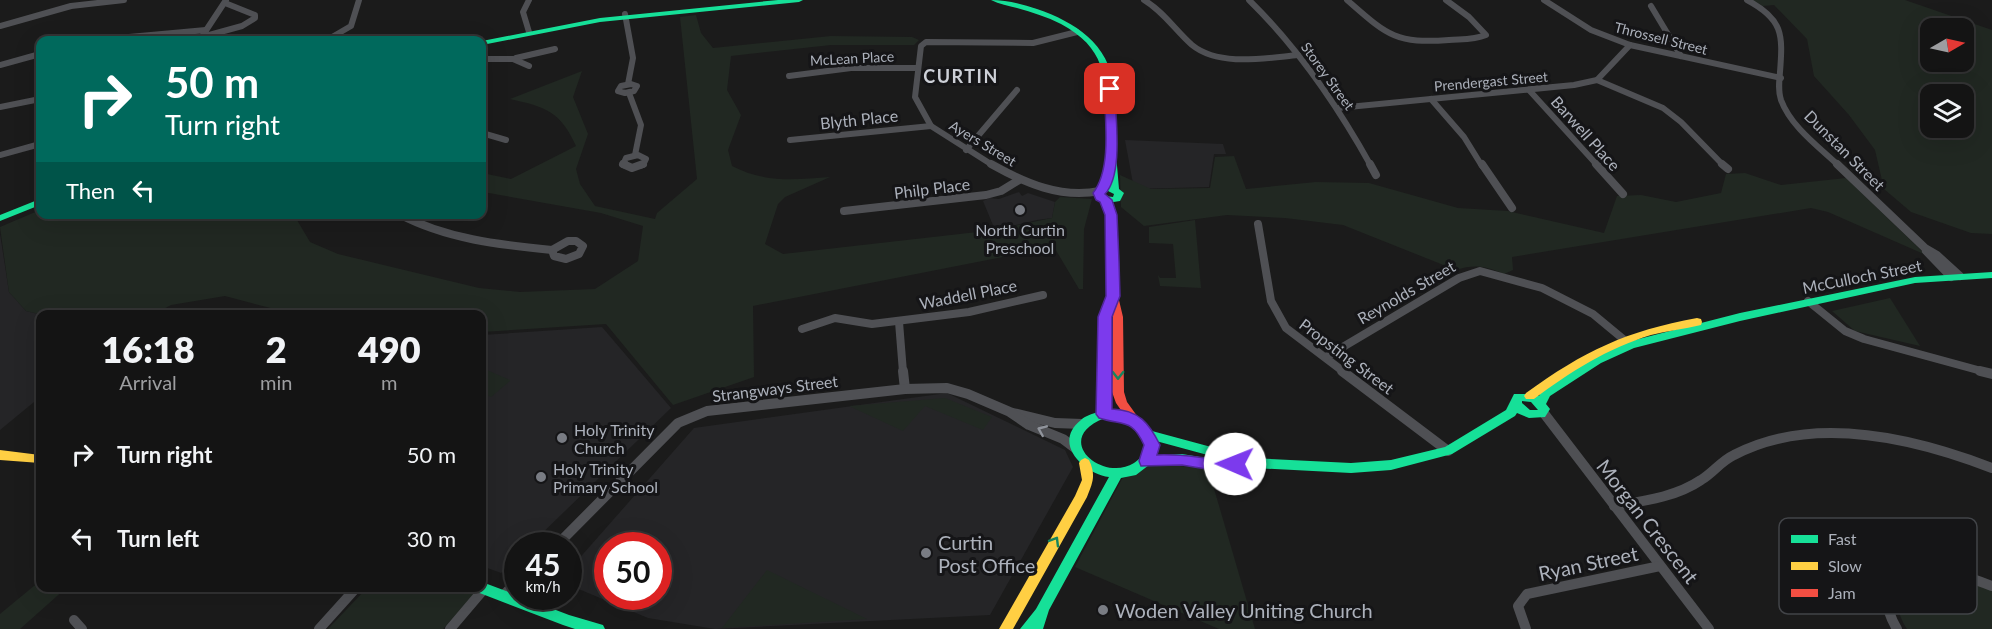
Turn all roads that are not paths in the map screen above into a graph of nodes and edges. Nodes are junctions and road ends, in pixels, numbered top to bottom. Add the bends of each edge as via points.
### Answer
1 (124, 0) edge
2 (359, 0) edge
3 (529, 0) edge
4 (770, 0) edge
5 (799, 0) edge
6 (995, 0) edge
7 (1144, 0) edge
8 (1249, 0) edge
9 (1347, 0) edge
10 (1446, 0) edge
11 (1544, 0) edge
12 (1747, 0) edge
13 (225, 1) edge
14 (1008, 1) edge
15 (1651, 6) dead end
16 (626, 16) junction
17 (0, 26) edge
18 (206, 30) junction
19 (528, 30) junction
20 (1077, 32) junction
21 (140, 36) edge
22 (203, 36) edge
23 (210, 36) edge
24 (337, 36) edge
25 (486, 38) edge
26 (486, 42) edge
27 (1630, 45) junction
28 (555, 49) dead end
29 (36, 55) edge
30 (1298, 55) junction
31 (1681, 56) junction
32 (516, 58) junction
33 (486, 59) edge
34 (0, 65) edge
35 (529, 66) dead end
36 (916, 68) junction
37 (789, 76) dead end
38 (1781, 78) junction
39 (1597, 80) junction
40 (628, 84) junction
41 (1017, 90) dead end
42 (1529, 90) junction
43 (629, 93) junction
44 (1431, 99) junction
45 (36, 100) edge
46 (0, 108) edge
47 (1338, 108) junction
48 (931, 126) junction
49 (486, 134) edge
50 (506, 140) dead end
51 (790, 140) dead end
52 (36, 145) edge
53 (966, 150) junction
54 (0, 155) edge
55 (635, 155) dead end
56 (1728, 169) dead end
57 (1376, 175) dead end
58 (1019, 180) junction
59 (1107, 194) junction
60 (1623, 194) dead end
61 (36, 204) edge
62 (1512, 208) dead end
63 (844, 211) dead end
64 (0, 218) edge
65 (408, 219) edge
66 (1258, 224) dead end
67 (552, 250) dead end
68 (1992, 275) edge
69 (1956, 277) junction
70 (1043, 295) dead end
71 (1113, 296) junction
72 (1808, 301) junction
73 (899, 322) junction
74 (802, 329) dead end
75 (1628, 343) junction
76 (1326, 357) junction
77 (1992, 374) edge
78 (906, 389) junction
79 (1530, 396) junction
80 (1515, 403) junction
81 (1536, 411) junction
82 (1010, 412) junction
83 (1104, 414) junction
84 (1134, 420) junction
85 (1082, 424) junction
86 (1494, 425) junction
87 (1149, 435) junction
88 (1075, 448) junction
89 (1448, 451) junction
90 (0, 455) edge
91 (36, 459) edge
92 (1146, 461) junction
93 (1085, 463) junction
94 (1253, 463) junction
95 (1992, 468) edge
96 (1117, 474) junction
97 (1614, 506) junction
98 (570, 532) edge
99 (1660, 566) junction
100 (1977, 581) edge
101 (1992, 586) edge
102 (486, 589) edge
103 (352, 592) edge
104 (480, 592) edge
105 (504, 595) edge
106 (1043, 609) junction
107 (542, 610) edge
108 (1890, 614) edge
109 (74, 620) dead end
110 (82, 629) edge
111 (319, 629) edge
112 (450, 629) edge
113 (598, 629) edge
114 (1006, 629) edge
115 (1027, 629) edge
116 (1036, 629) edge
117 (1526, 629) edge
118 (1709, 629) edge
119 (1897, 629) edge

1 - 17 street via 72,6
2 - 24 street via 354,25
3 - 19 street via 522,12
4 - 16 main road
5 - 16 main road
6 - 14 main road
7 - 30 street via 1164,12 1194,47 1208,54
8 - 30 street, Storey Street
9 - 10 street via 1401,41 1416,43 1486,35 1469,16
11 - 27 street, Throssell Street via 1591,30
12 - 38 street, Dunstan Street via 1776,20 1781,29
13 - 18 street
13 - 23 street via 255,18
14 - 20 main road
15 - 31 street
16 - 19 main road
16 - 40 street via 634,62
18 - 21 street
18 - 22 street
19 - 25 main road
19 - 26 main road
20 - 36 street, Ayers Street via 1033,43 930,41 921,46
20 - 59 main road via 1096,49 1107,71 1111,166
27 - 31 street, Throssell Street
27 - 39 street
28 - 32 street
29 - 34 street
30 - 47 street, Storey Street
31 - 38 street, Throssell Street
32 - 33 street
32 - 35 street
36 - 37 street, McLean Place via 851,68
36 - 48 street, Ayers Street via 915,97
38 - 69 street, Dunstan Street via 1779,88 1784,104 1800,129 1928,255
39 - 42 street, Prendergast Street
39 - 56 street via 1670,112
40 - 43 street via 637,88
40 - 43 street via 618,91
41 - 53 street
42 - 44 street, Prendergast Street
42 - 60 street, Barwell Place
43 - 55 street via 641,125
44 - 47 street, Prendergast Street
44 - 62 street via 1464,136
45 - 46 street
47 - 57 street, Storey Street
48 - 51 street, Blyth Place
48 - 53 street, Ayers Street
49 - 50 street
52 - 54 street
53 - 58 street, Ayers Street
58 - 59 street, Ayers Street via 1048,190
58 - 63 street, Philp Place via 986,195
59 - 71 main road
61 - 64 main road
65 - 67 street via 502,246
66 - 76 street, Propsting Street via 1271,301 1286,328
68 - 69 main road, McCulloch Street
69 - 72 main road, McCulloch Street via 1915,280
70 - 73 street, Waddell Place via 969,312
71 - 83 main road via 1105,317
71 -> 84 main road via 1118,318 1118,392
72 - 75 main road, McCulloch Street via 1740,316 1671,325
72 - 77 street via 1845,331 1864,339
73 - 74 street, Waddell Place via 872,324 835,318
73 - 78 street, Waddell Place
75 - 76 street, Reynolds Street via 1569,300 1513,278 1480,271 1459,278
75 - 79 main road, McCulloch Street via 1581,359
75 - 81 main road, McCulloch Street via 1546,393
76 - 89 street, Propsting Street
78 - 82 street, Strangways Street via 958,390
78 - 98 street, Strangways Street via 734,407 694,415 678,423
79 - 80 main road, McCulloch Street via 1518,397
79 - 81 main road
80 - 81 main road
80 - 86 main road, McCulloch Street via 1510,413
81 - 86 main road, McCulloch Street
81 - 97 street, Morgan Crescent
82 - 85 street, Strangways Street via 1057,425
88 -> 82 street, Strangways Street
83 - 84 main road
83 - 85 main road
84 - 87 main road
85 - 88 main road via 1074,438
86 - 89 main road, McCulloch Street
87 - 92 main road via 1152,445
87 - 94 main road, McCulloch Street via 1178,446
88 - 93 main road
89 - 94 main road, McCulloch Street via 1391,465 1351,468
90 - 91 main road
92 - 94 main road, McCulloch Street
92 - 96 main road via 1137,469
93 - 96 main road
114 -> 93 main road via 1081,497 1088,480
95 - 97 street via 1892,440 1849,435 1797,436 1733,455 1681,492
96 - 106 main road
97 - 99 street, Morgan Crescent
99 - 117 street, Ryan Street via 1527,594 1518,606
99 - 118 street, Morgan Crescent
100 - 101 street
102 - 105 main road
103 - 111 street
104 - 112 street
106 - 115 main road
106 - 116 main road
107 - 113 main road
108 - 119 street
109 - 110 street

